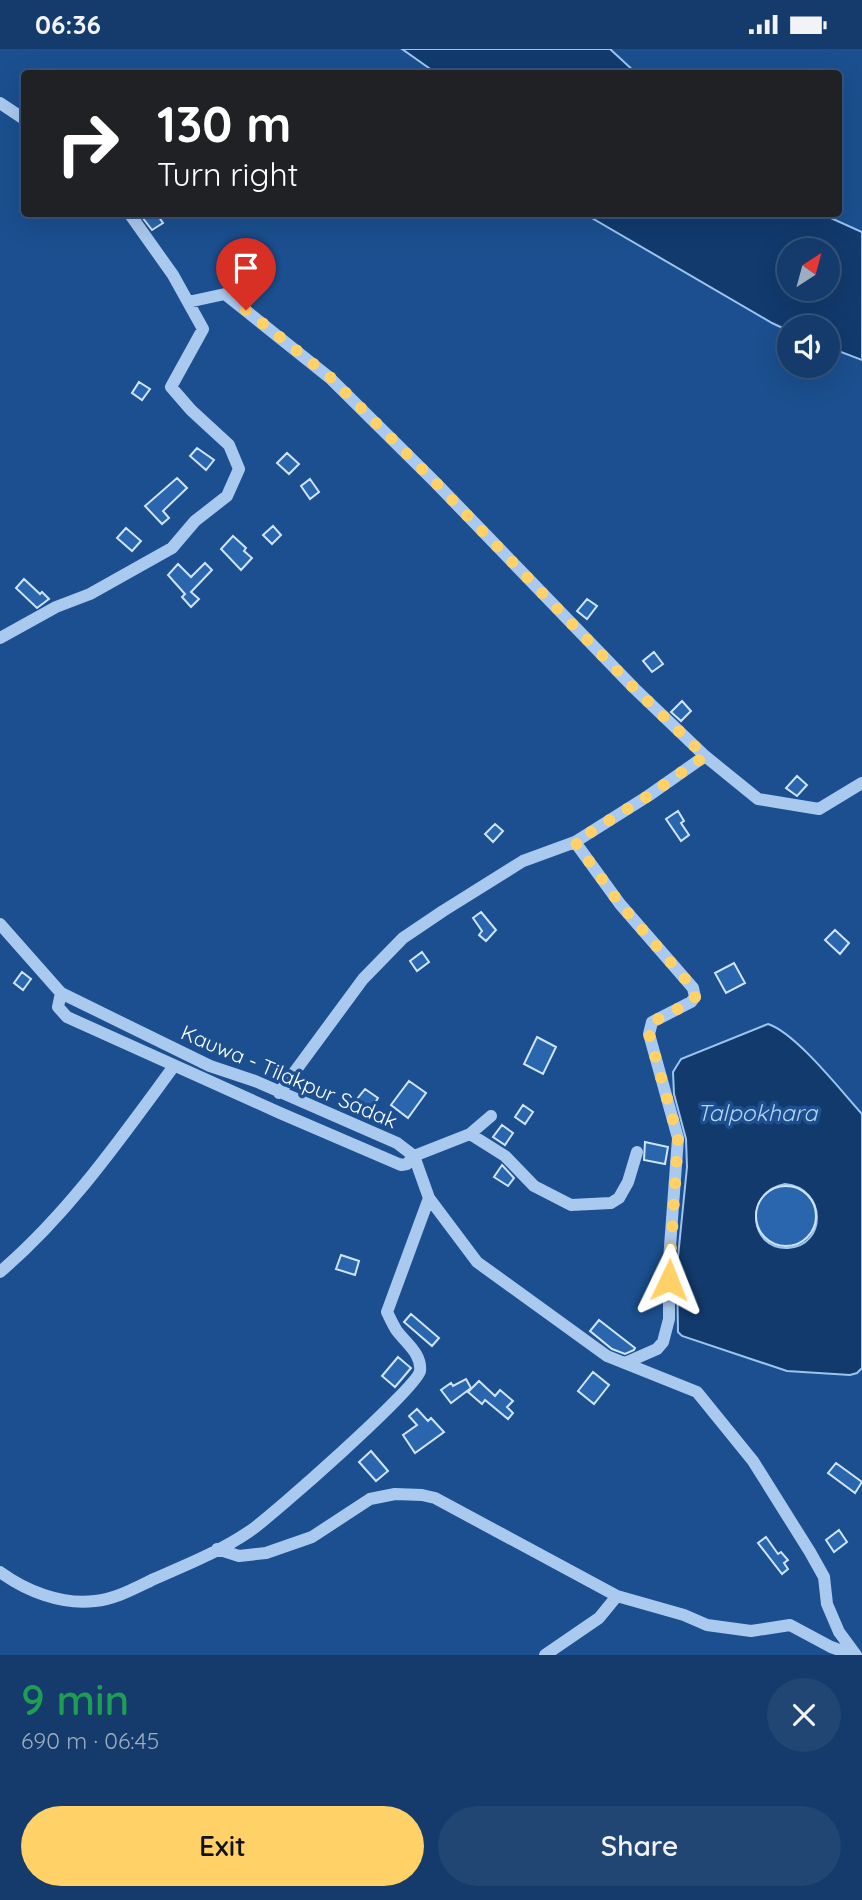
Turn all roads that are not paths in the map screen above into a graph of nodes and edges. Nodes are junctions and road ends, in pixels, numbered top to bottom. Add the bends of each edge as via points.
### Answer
1 (0, 103) edge
2 (21, 118) edge
3 (132, 217) edge
4 (188, 302) junction
5 (0, 638) edge
6 (705, 756) junction
7 (862, 782) edge
8 (575, 842) junction
9 (0, 924) edge
10 (61, 993) junction
11 (174, 1066) junction
12 (279, 1093) junction
13 (491, 1117) dead end
14 (470, 1134) junction
15 (637, 1152) dead end
16 (414, 1156) junction
17 (429, 1198) junction
18 (0, 1272) edge
19 (625, 1363) junction
20 (217, 1549) junction
21 (0, 1572) edge
22 (617, 1596) junction
23 (545, 1655) edge
24 (854, 1655) edge

1 - 2 street
3 - 4 street
4 - 5 street via 203,329 171,387 229,445 239,469 228,496 195,521 172,548
4 - 6 street via 225,294 330,377
6 - 7 street via 758,799 794,805 819,809
6 - 8 street
8 - 12 street via 523,861 403,939 363,979
8 - 19 street via 620,904 693,988 695,997 652,1022 649,1034 678,1138 669,1319 657,1349
9 - 10 street, Kauwa - Tilakpur Sadak
10 - 11 street via 58,1007 68,1017
10 - 12 street, Kauwa - Tilakpur Sadak via 163,1044
11 - 16 street via 401,1165
11 - 18 street via 71,1201
12 - 16 street, Kauwa - Tilakpur Sadak via 397,1143
13 - 14 street
14 - 15 street via 505,1156 534,1186 571,1205 611,1203 619,1198
14 - 16 street
16 - 17 street
17 - 19 street via 477,1262 607,1356
17 - 20 street via 387,1312 419,1358 420,1373 409,1389 317,1474 250,1531
19 - 24 street via 697,1392 719,1417 753,1461 810,1552 824,1577 827,1604
20 - 21 street via 114,1597 93,1601 60,1599 20,1587
20 - 22 street via 239,1556 266,1553 312,1537 370,1499 422,1495 435,1497
22 - 23 street via 599,1618
22 - 24 street via 708,1625 751,1631 790,1625

